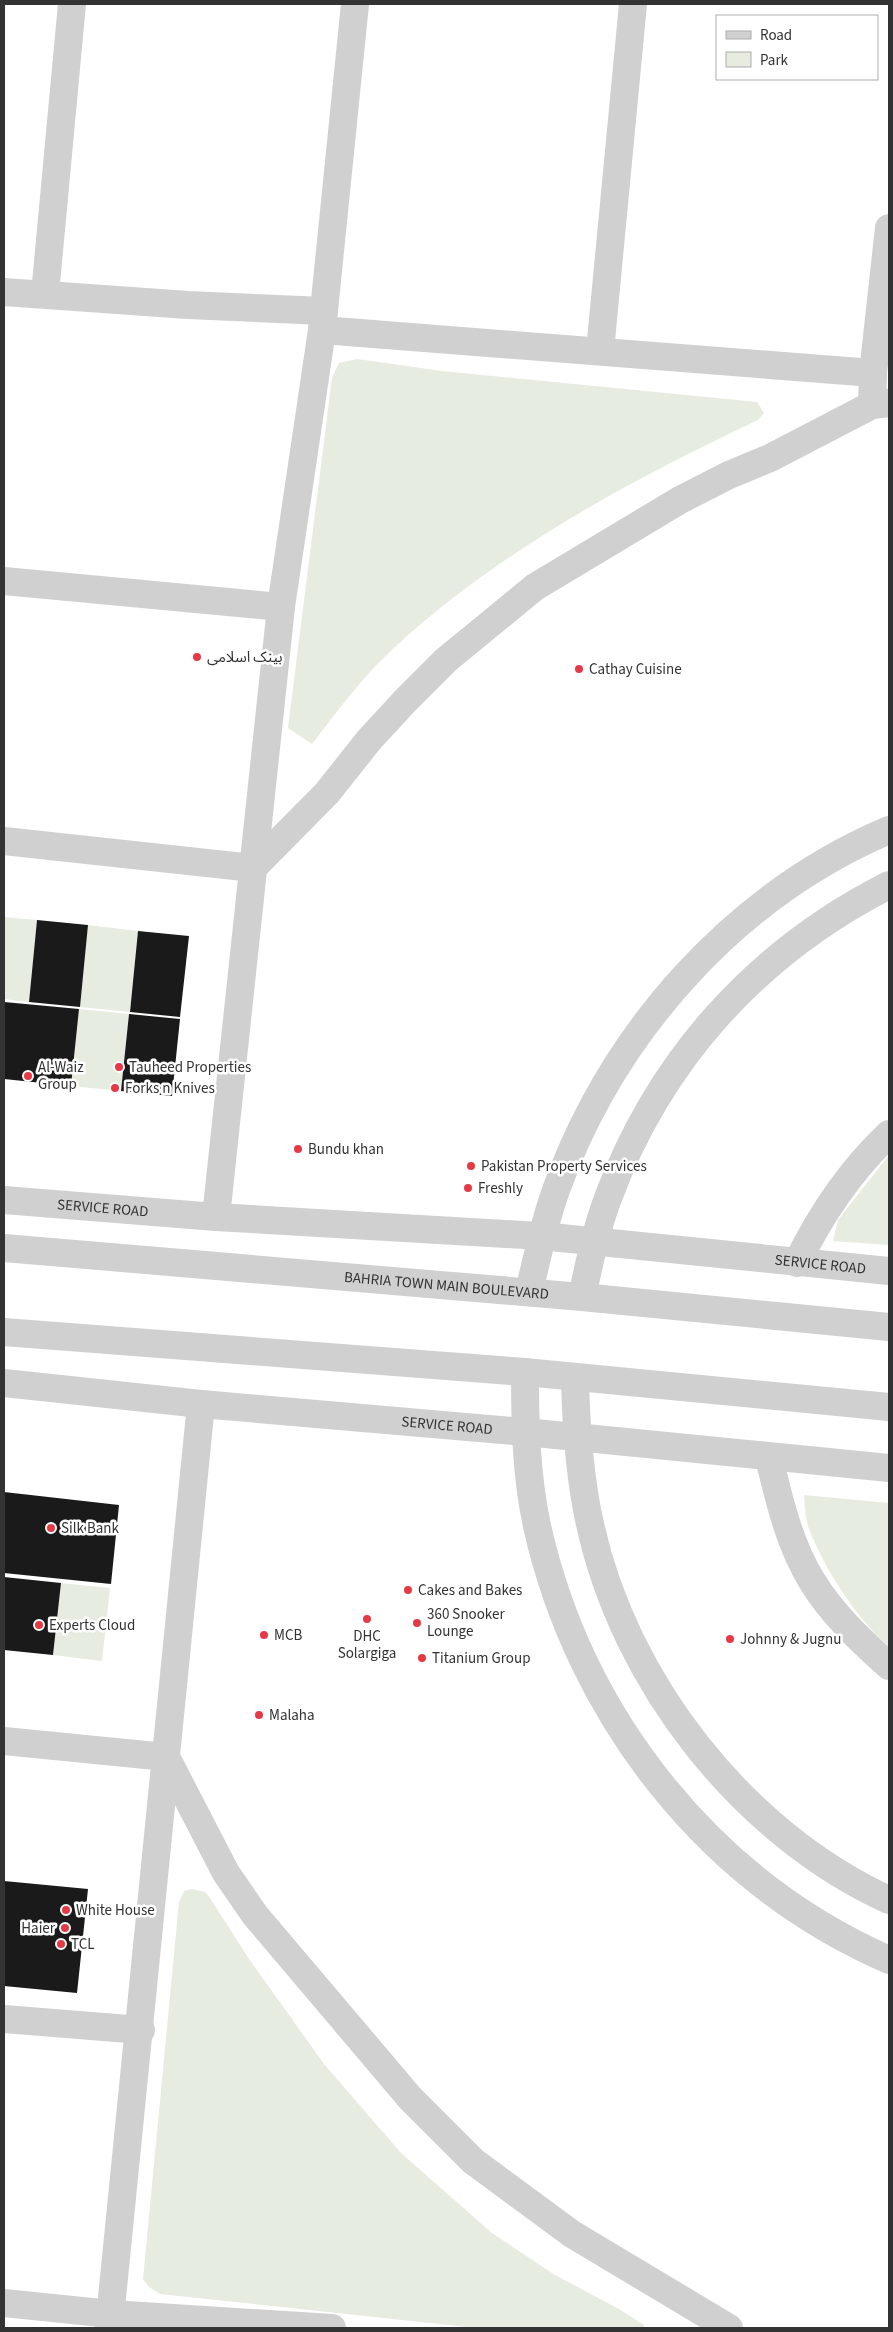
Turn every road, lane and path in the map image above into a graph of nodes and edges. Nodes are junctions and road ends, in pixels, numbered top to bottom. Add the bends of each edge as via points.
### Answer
1 (72, 4) edge
2 (355, 4) edge
3 (634, 4) edge
4 (889, 228) edge
5 (4, 292) edge
6 (45, 294) junction
7 (323, 321) junction
8 (600, 351) junction
9 (873, 374) junction
10 (880, 404) edge
11 (4, 581) edge
12 (281, 607) junction
13 (889, 830) edge
14 (4, 841) edge
15 (253, 868) junction
16 (889, 884) edge
17 (889, 1134) edge
18 (4, 1200) edge
19 (216, 1217) junction
20 (541, 1236) junction
21 (594, 1241) junction
22 (4, 1248) edge
23 (797, 1263) junction
24 (889, 1271) edge
25 (529, 1292) junction
26 (582, 1297) junction
27 (889, 1327) edge
28 (4, 1332) edge
29 (525, 1372) junction
30 (575, 1377) junction
31 (4, 1383) edge
32 (201, 1404) junction
33 (889, 1407) edge
34 (525, 1432) junction
35 (577, 1438) junction
36 (769, 1458) junction
37 (889, 1468) edge
38 (889, 1666) edge
39 (4, 1741) edge
40 (166, 1757) junction
41 (889, 1900) edge
42 (889, 1960) edge
43 (4, 2019) edge
44 (140, 2030) junction
45 (4, 2303) edge
46 (110, 2321) edge
47 (332, 2328) edge
48 (729, 2328) edge

1 - 6 street
2 - 7 street
3 - 8 street
4 - 9 street
5 - 6 street
6 - 7 street via 188,305
7 - 8 street
7 - 12 street
8 - 9 street
9 - 10 street
10 - 15 street via 680,500 535,587 446,660 370,740 327,793
11 - 12 street
12 - 15 street
13 - 20 street via 831,859 790,885 729,934 680,982 649,1019 596,1101 563,1172
14 - 15 street
15 - 19 street
16 - 21 street via 858,900 785,950 715,1017 667,1080 644,1119 621,1166
17 - 23 street via 838,1191
18 - 19 street, SERVICE ROAD
19 - 20 street, SERVICE ROAD
20 - 21 street, SERVICE ROAD
20 - 25 street
21 - 23 street, SERVICE ROAD
21 - 26 street
22 - 25 street, BAHRIA TOWN MAIN BOULEVARD
23 - 24 street, SERVICE ROAD
25 - 26 street, BAHRIA TOWN MAIN BOULEVARD
26 - 27 street, BAHRIA TOWN MAIN BOULEVARD
28 - 29 street
29 - 30 street
29 - 34 street
30 - 33 street
30 - 35 street
31 - 32 street, SERVICE ROAD
32 - 34 street, SERVICE ROAD
32 - 40 street
34 - 35 street, SERVICE ROAD
34 - 42 street via 537,1524 563,1614 585,1666 626,1738 683,1812 750,1876 827,1929
35 - 36 street, SERVICE ROAD
35 - 41 street via 586,1508 602,1569 621,1618 657,1689 710,1761 739,1794 807,1851
36 - 37 street, SERVICE ROAD
36 - 38 street via 781,1507 811,1580 839,1618
39 - 40 street
40 - 44 street
40 - 48 street via 226,1873 255,1915 410,2098 473,2161 572,2234
43 - 44 street
44 - 46 street
45 - 46 street
46 - 47 street

